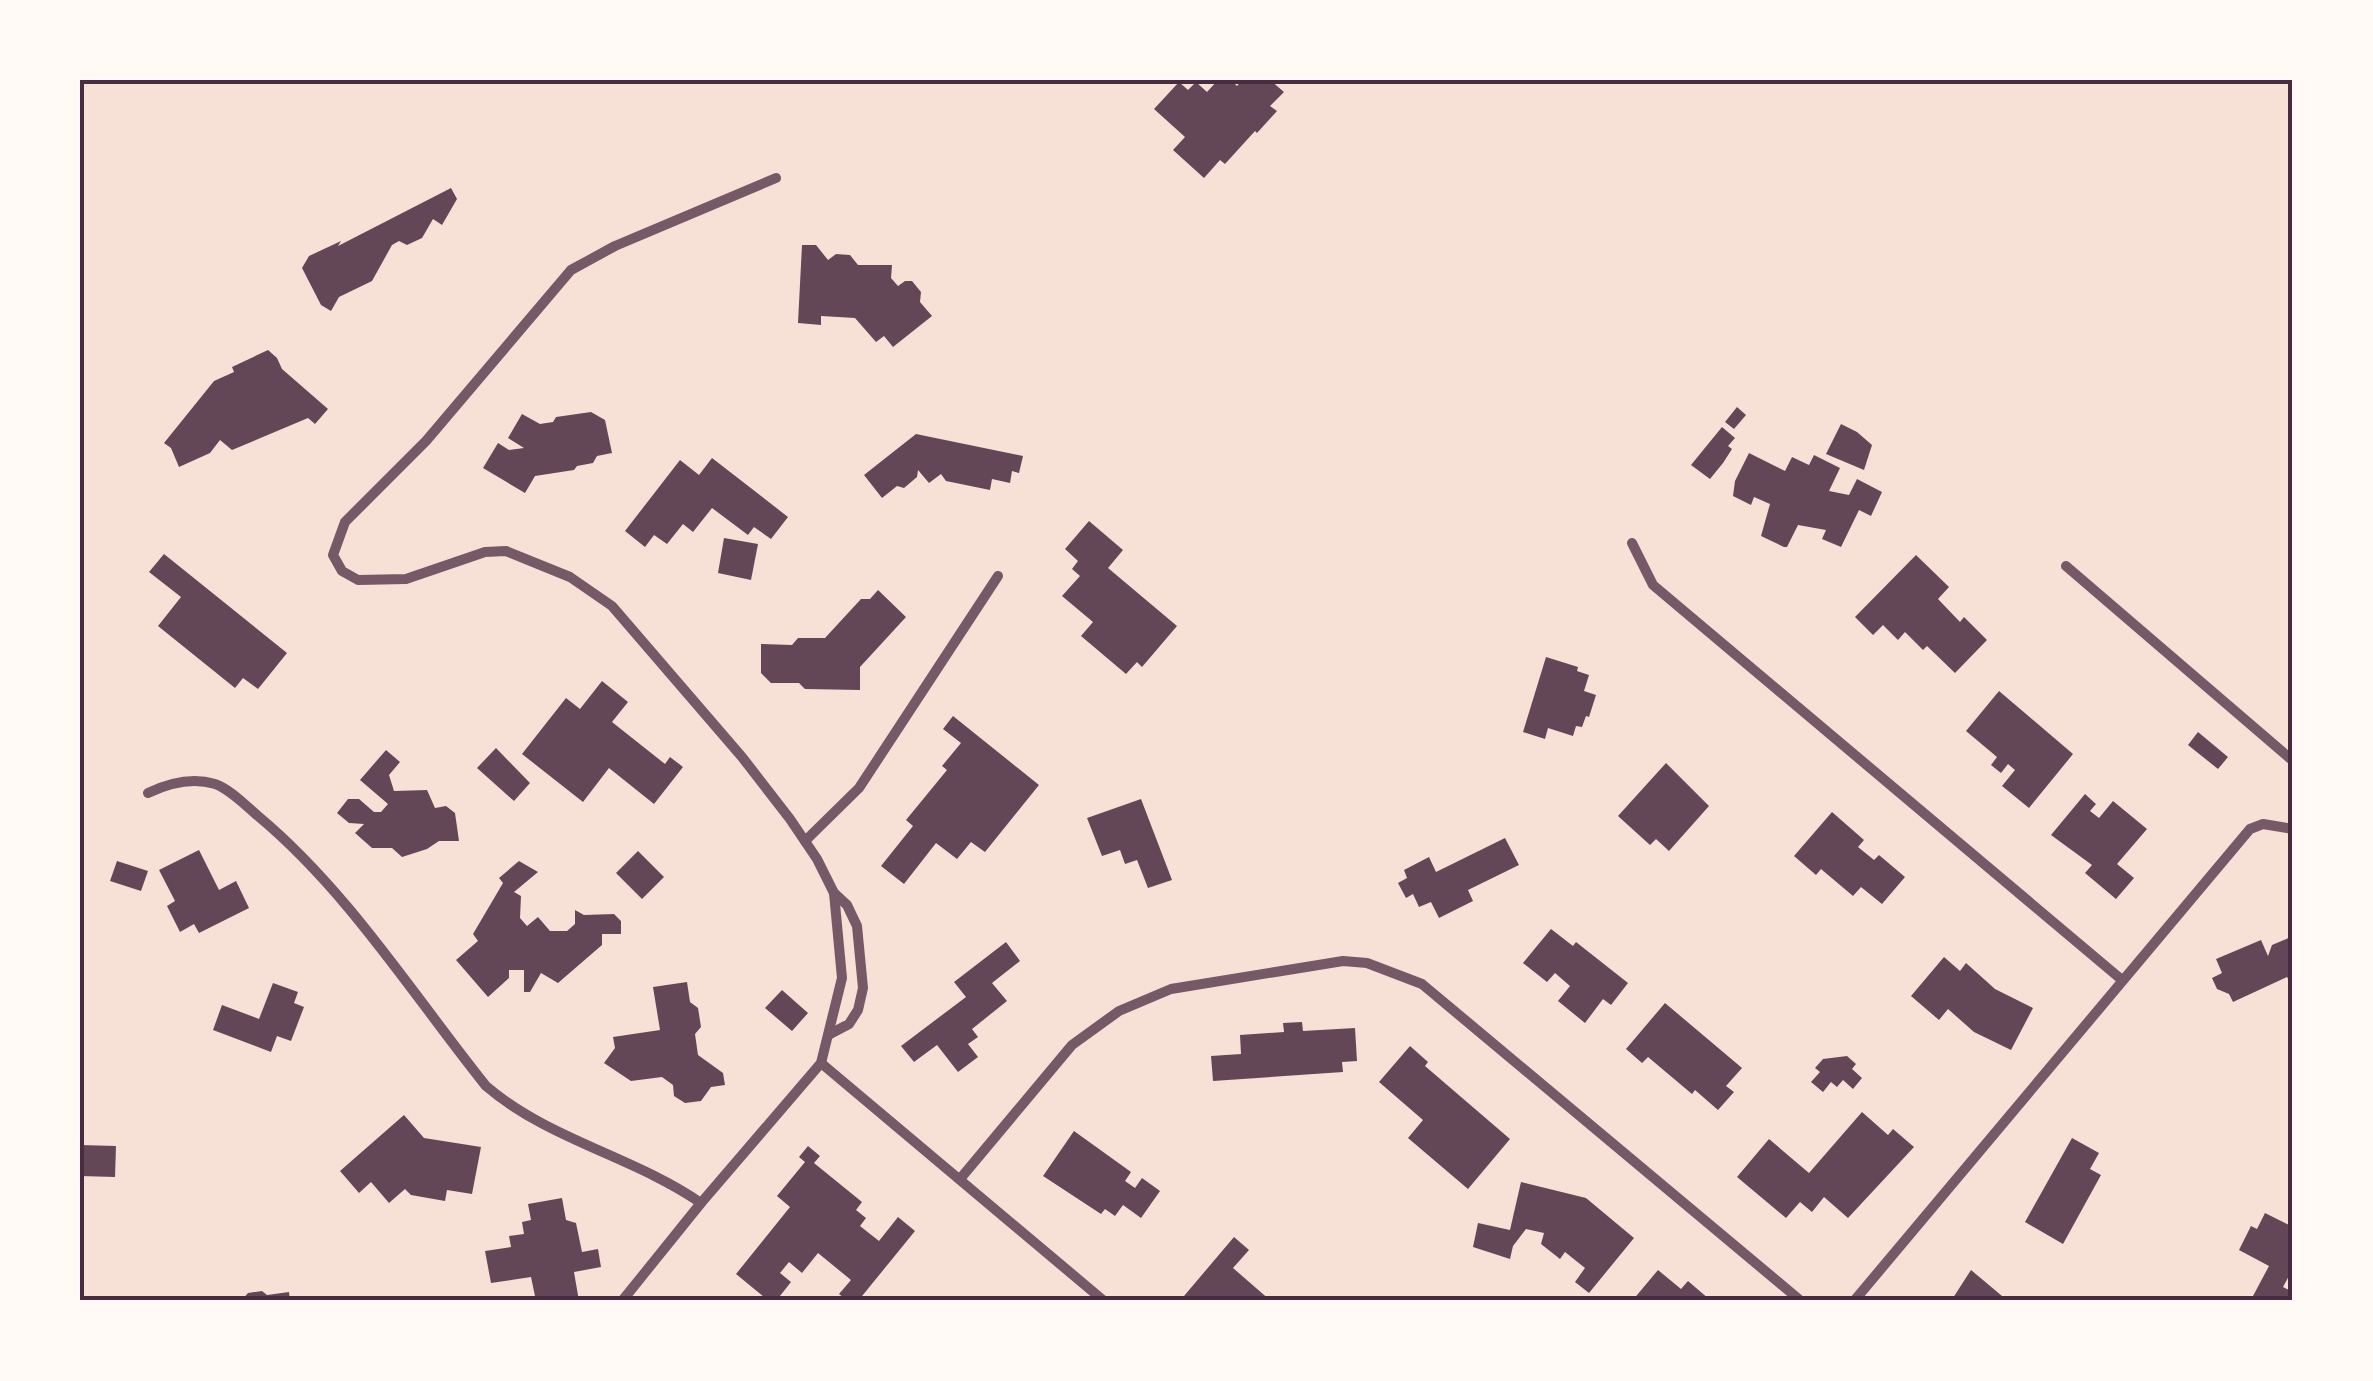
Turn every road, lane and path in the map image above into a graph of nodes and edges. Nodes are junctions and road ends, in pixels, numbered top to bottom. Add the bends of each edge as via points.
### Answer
1 (776, 178) dead end
2 (1632, 543) dead end
3 (2066, 566) dead end
4 (998, 576) dead end
5 (2293, 761) edge
6 (148, 792) dead end
7 (2293, 829) edge
8 (805, 841) junction
9 (834, 893) junction
10 (2122, 980) junction
11 (830, 1034) junction
12 (821, 1063) junction
13 (960, 1179) junction
14 (701, 1202) junction
15 (622, 1301) edge
16 (1104, 1301) edge
17 (1801, 1301) edge
18 (1854, 1301) edge

1 - 8 street via 571,270 426,441 345,522 333,555 358,580 406,580 506,551 570,577 638,634
2 - 10 street via 1653,584
3 - 5 street
4 - 8 street via 859,788
6 - 14 street via 188,780 216,784 248,807 348,908 496,1095 544,1126 672,1182
7 - 10 street via 2250,829
8 - 9 street
9 - 11 street via 842,978
9 - 11 street via 857,926 863,988 849,1024
10 - 18 street
11 - 12 street
12 - 13 street
12 - 14 street
13 - 16 street
13 - 17 street via 1072,1045 1119,1011 1171,989 1342,961 1367,963 1422,984
14 - 15 street

